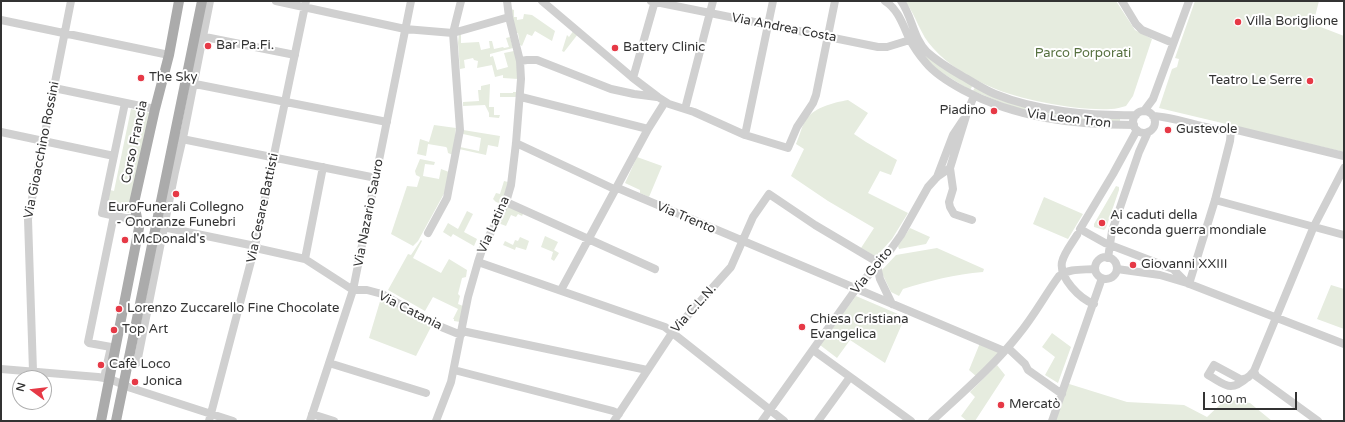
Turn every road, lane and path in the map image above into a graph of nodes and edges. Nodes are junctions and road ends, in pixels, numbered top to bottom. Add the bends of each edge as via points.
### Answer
1 (71, 1) edge
2 (179, 1) edge
3 (202, 1) edge
4 (210, 1) edge
5 (276, 1) edge
6 (411, 1) edge
7 (461, 1) edge
8 (507, 1) edge
9 (542, 1) edge
10 (653, 1) edge
11 (713, 1) edge
12 (773, 1) edge
13 (835, 1) edge
14 (885, 1) edge
15 (901, 1) edge
16 (1122, 1) edge
17 (1190, 1) edge
18 (305, 4) edge
19 (711, 14) junction
20 (508, 17) junction
21 (1, 23) edge
22 (769, 25) junction
23 (405, 29) junction
24 (453, 33) junction
25 (64, 34) junction
26 (199, 36) junction
27 (828, 37) junction
28 (914, 38) junction
29 (1174, 43) junction
30 (169, 55) junction
31 (295, 55) junction
32 (520, 61) junction
33 (633, 78) junction
34 (190, 83) junction
35 (54, 88) junction
36 (974, 96) junction
37 (521, 97) junction
38 (661, 99) junction
39 (125, 103) junction
40 (285, 103) junction
41 (155, 109) junction
42 (685, 109) junction
43 (967, 113) junction
44 (1136, 115) junction
45 (1150, 116) junction
46 (387, 122) junction
47 (648, 129) junction
48 (1136, 129) junction
49 (1231, 131) junction
50 (1, 132) edge
51 (1148, 132) junction
52 (745, 135) junction
53 (178, 138) junction
54 (43, 142) junction
55 (516, 143) junction
56 (1139, 152) junction
57 (114, 156) junction
58 (1344, 156) edge
59 (274, 157) junction
60 (323, 167) junction
61 (950, 168) junction
62 (1343, 172) edge
63 (937, 177) junction
64 (376, 178) junction
65 (616, 188) junction
66 (1215, 200) junction
67 (506, 202) junction
68 (114, 215) junction
69 (137, 218) junction
70 (972, 220) dead end
71 (1314, 226) junction
72 (160, 227) junction
73 (428, 233) dead end
74 (1077, 235) dead end
75 (1344, 235) edge
76 (589, 239) junction
77 (742, 242) junction
78 (1109, 244) junction
79 (255, 246) junction
80 (1108, 258) junction
81 (305, 259) junction
82 (478, 262) junction
83 (878, 264) junction
84 (655, 269) dead end
85 (1117, 269) junction
86 (1095, 270) junction
87 (1063, 272) junction
88 (1102, 278) junction
89 (1188, 283) junction
90 (856, 289) junction
91 (353, 290) junction
92 (561, 290) junction
93 (892, 304) junction
94 (1094, 304) junction
95 (1276, 318) junction
96 (462, 333) junction
97 (672, 333) junction
98 (1344, 344) edge
99 (112, 347) junction
100 (813, 350) junction
101 (1006, 350) junction
102 (329, 363) junction
103 (1, 369) edge
104 (18, 370) edge
105 (34, 370) edge
106 (454, 370) junction
107 (648, 370) junction
108 (52, 373) edge
109 (850, 377) junction
110 (106, 379) junction
111 (123, 385) junction
112 (426, 393) dead end
113 (1062, 394) junction
114 (769, 410) junction
115 (210, 417) edge
116 (311, 417) edge
117 (616, 418) edge
118 (436, 420) edge
119 (101, 421) edge
120 (116, 421) edge
121 (233, 421) edge
122 (334, 421) edge
123 (762, 421) edge
124 (784, 421) edge
125 (818, 421) edge
126 (911, 421) edge
127 (932, 421) edge
128 (1052, 421) edge
129 (1318, 421) edge

1 - 25 street, Via Gioacchino Rossini
2 - 30 main road, Corso Francia
3 - 26 main road
4 - 26 street
5 - 18 street
6 - 23 street, Via Nazario Sauro
7 - 24 street
8 - 20 street, Via Latina
9 - 33 street
10 - 19 street, Via Andrea Costa
10 - 33 street
11 - 19 street
12 - 22 street
13 - 27 street
14 - 28 street
15 - 28 street via 906,8
16 - 29 street via 1142,30
17 - 29 street
18 - 23 street
18 - 31 street, Via Cesare Battisti
19 - 22 street, Via Andrea Costa
19 - 42 street
20 - 24 street
20 - 32 street, Via Latina
21 - 25 street
22 - 27 street, Via Andrea Costa
22 - 52 street
23 - 24 street
23 - 46 street, Via Nazario Sauro
24 - 73 street via 460,130 447,198
25 - 30 street
25 - 35 street, Via Gioacchino Rossini
26 - 31 street
26 - 34 main road
27 - 28 street, Via Andrea Costa via 883,48
27 - 52 street via 816,95 788,148
28 - 36 street, Via Leon Tron via 917,52 935,72
28 - 44 street, Via Leon Tron via 942,64 994,93 1056,109
29 - 45 street via 1153,99
30 - 41 main road, Corso Francia
31 - 40 street, Via Cesare Battisti
32 - 37 street, Via Latina
32 - 38 street via 537,60 611,89
33 - 38 street
34 - 40 street
34 - 53 main road
35 - 39 street
35 - 54 street, Via Gioacchino Rossini
36 - 43 street, Via Goito
36 - 48 street, Via Leon Tron via 998,107 1034,116
37 - 47 street
37 - 55 street, Via Latina
38 - 42 street
38 - 47 street
39 - 41 street
39 - 57 street, Corso Francia
40 - 46 street
40 - 59 street, Via Cesare Battisti
41 - 69 main road, Corso Francia via 134,203
42 - 52 street
43 - 61 street, Via Goito
43 - 63 street, Via Goito via 953,135
44 - 45 street
44 - 48 street via 1133,122
45 - 49 street via 1158,121 1172,118
45 - 51 street via 1151,130
46 - 64 street, Via Nazario Sauro
47 - 65 street
48 - 51 street, Via Leon Tron
48 - 56 street via 1140,139
48 - 78 street via 1080,229
49 - 58 street via 1237,130
49 - 66 street
50 - 54 street
51 - 56 street
53 - 59 street
53 - 72 main road
54 - 57 street
54 - 105 street, Via Gioacchino Rossini via 28,219
55 - 65 street, Via Trento
55 - 67 street, Via Latina
56 - 78 street
57 - 68 street, Corso Francia via 102,213
59 - 60 street
59 - 79 street, Via Cesare Battisti
60 - 64 street
60 - 81 street
61 - 63 street, Via Goito
61 - 70 street, Via Goito via 953,189 950,207 954,214
62 - 71 street
63 - 83 street, Via Goito via 928,187 889,252
64 - 91 street, Via Nazario Sauro
65 - 76 street
65 - 77 street, Via Trento
66 - 71 street
66 - 89 street
67 - 76 street
67 - 82 street, Via Latina
68 - 69 street
68 - 99 street via 88,342
69 - 99 main road, Corso Francia via 138,228
71 - 75 street
71 - 95 street
72 - 79 street, Via Catania
72 - 111 main road
74 - 87 street via 1063,258
76 - 84 street
76 - 92 street
77 - 83 street, Via C.L.N. via 753,217 769,194
77 - 90 street, Via Trento
77 - 97 street, Via C.L.N. via 731,267
78 - 80 street
78 - 89 street via 1173,269
79 - 81 street, Via Catania
79 - 115 street, Via Cesare Battisti
80 - 85 street via 1115,262
80 - 86 street via 1100,259
81 - 91 street, Via Catania
82 - 92 street
82 - 96 street, Via Latina
83 - 90 street, Via Goito
83 - 93 street via 880,279
85 - 88 street via 1114,276
85 - 89 street via 1160,275
86 - 87 street
86 - 88 street
87 - 94 street via 1068,283 1088,302
87 - 101 street
88 - 94 street
89 - 95 street
90 - 93 street, Via Trento
90 - 100 street, Via Goito
91 - 96 street, Via Catania via 382,294 434,324
91 - 102 street, Via Nazario Sauro
92 - 97 street via 665,327
93 - 101 street, Via Trento
94 - 113 street
95 - 98 street
95 - 129 street via 1251,374
96 - 106 street, Via Latina
96 - 107 street, Via Catania
97 - 107 street, Via C.L.N.
97 - 114 street
99 - 110 main road, Corso Francia
100 - 109 street
100 - 114 street, Via Goito
101 - 113 street via 1025,364 1028,370
101 - 127 street
102 - 112 street
102 - 116 street, Via Nazario Sauro
103 - 104 street
106 - 117 street via 613,410
106 - 118 street, Via Latina
107 - 117 street, Via C.L.N.
108 - 110 street
109 - 125 street
109 - 126 street
110 - 111 street
110 - 119 main road, Corso Francia
111 - 115 street
111 - 120 main road
113 - 128 street
114 - 123 street, Via Goito
114 - 124 street
115 - 121 street
116 - 122 street

